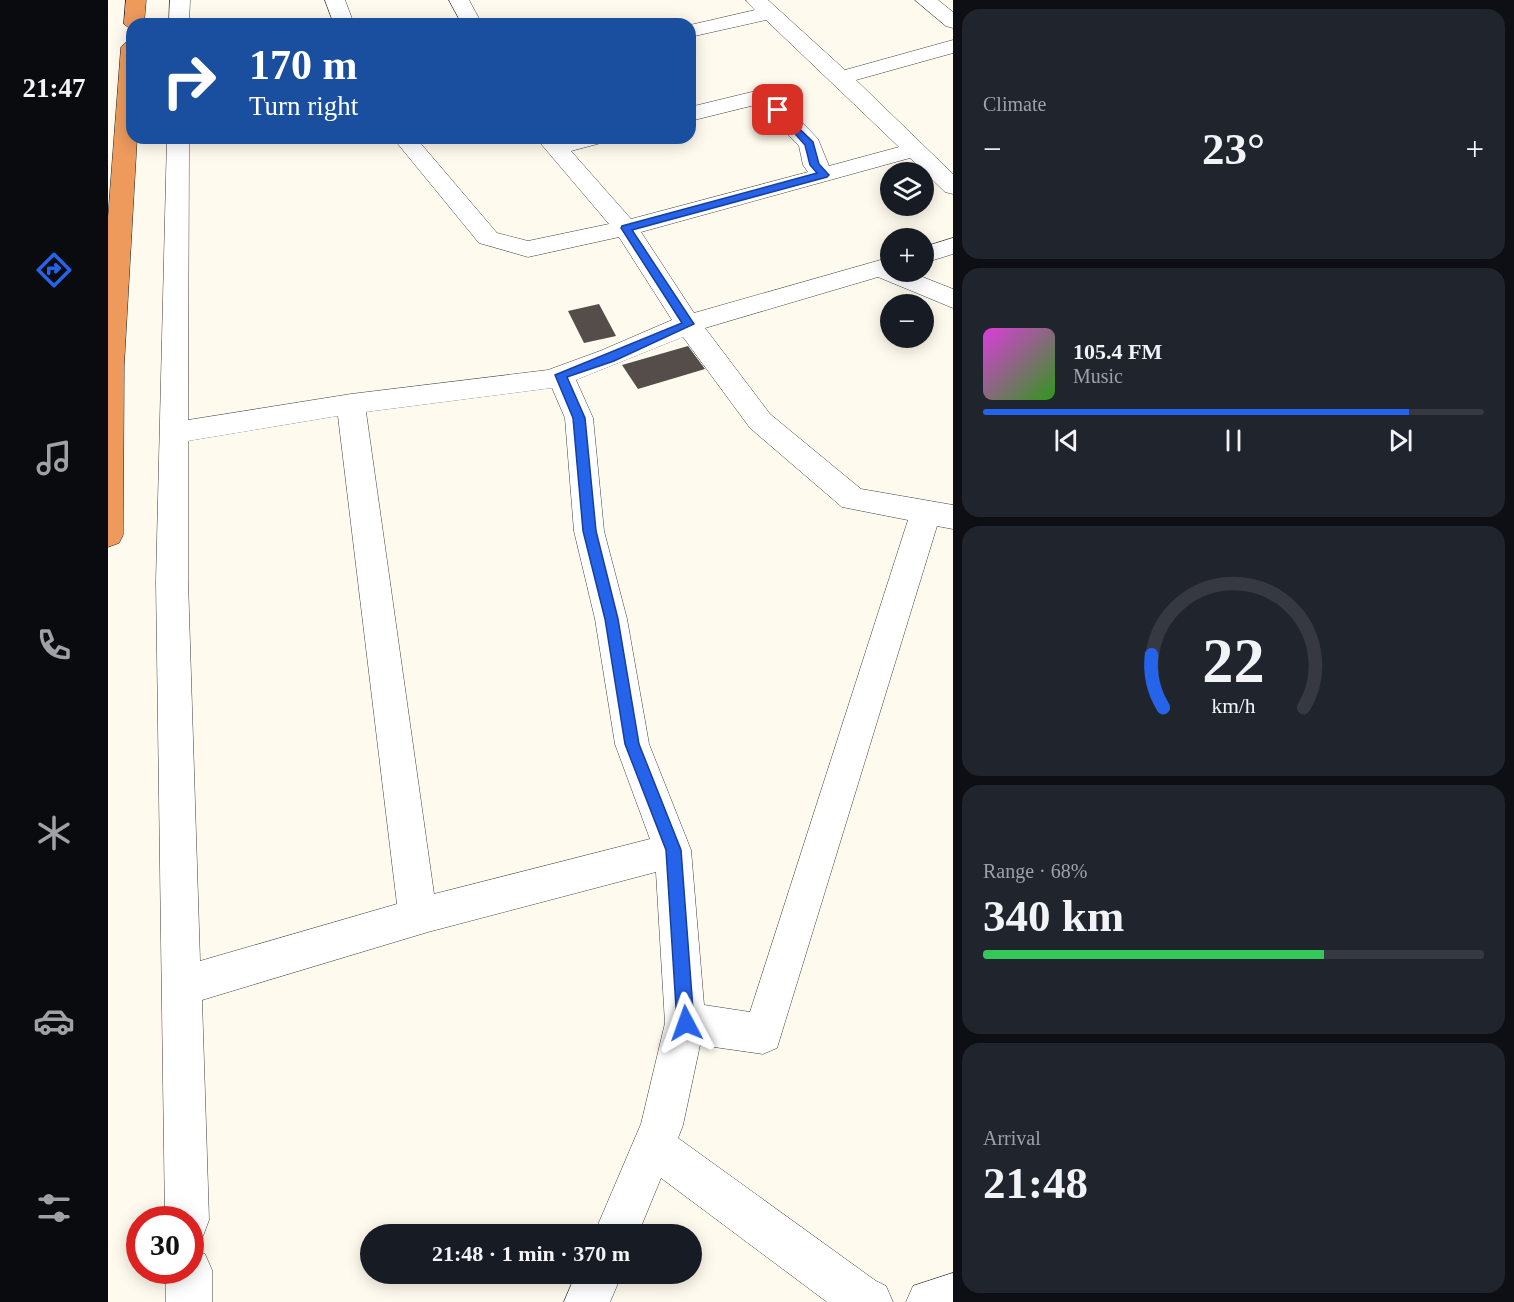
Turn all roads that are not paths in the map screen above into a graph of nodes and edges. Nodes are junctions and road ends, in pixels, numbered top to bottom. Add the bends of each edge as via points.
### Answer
1 (136, 0) edge
2 (180, 0) edge
3 (335, 0) edge
4 (459, 0) edge
5 (925, 0) edge
6 (763, 7) edge
7 (134, 18) edge
8 (179, 18) edge
9 (342, 18) edge
10 (469, 18) edge
11 (953, 22) edge
12 (696, 30) edge
13 (953, 46) edge
14 (841, 78) junction
15 (696, 113) edge
16 (126, 134) edge
17 (178, 144) edge
18 (409, 144) edge
19 (552, 144) edge
20 (915, 150) junction
21 (824, 175) junction
22 (953, 187) edge
23 (626, 228) junction
24 (953, 246) edge
25 (934, 252) edge
26 (880, 268) edge
27 (916, 282) edge
28 (953, 299) edge
29 (688, 324) junction
30 (560, 375) junction
31 (351, 404) junction
32 (174, 433) junction
33 (939, 514) edge
34 (108, 535) edge
35 (674, 850) junction
36 (418, 917) junction
37 (182, 986) junction
38 (686, 1023) junction
39 (653, 1146) junction
40 (188, 1206) edge
41 (620, 1224) edge
42 (189, 1284) edge
43 (595, 1284) edge
44 (953, 1296) edge
45 (189, 1302) edge
46 (587, 1302) edge
47 (870, 1302) edge
48 (929, 1302) edge

1 - 7 highway
2 - 8 street
3 - 9 street
4 - 10 street
5 - 11 street
6 - 12 street
6 - 14 street
13 - 14 street
14 - 20 street
15 - 21 street via 764,96 810,144 815,165
16 - 34 highway via 110,366
17 - 32 street
18 - 23 street via 488,238 528,249
19 - 23 street
20 - 21 street
20 - 22 street
21 - 23 street
23 - 29 street
24 - 25 street
26 - 29 street
27 - 28 street
29 - 30 street
29 - 33 street via 760,421 853,499
30 - 31 street
30 - 35 street via 579,418 589,531 611,619 632,744
31 - 32 street
31 - 36 street
32 - 37 street via 172,593
33 - 38 street via 763,1034
35 - 36 street
35 - 38 street
36 - 37 street
37 - 40 street
38 - 39 street via 662,1125
39 - 41 street
39 - 47 street
42 - 45 street
43 - 46 street
44 - 48 street

